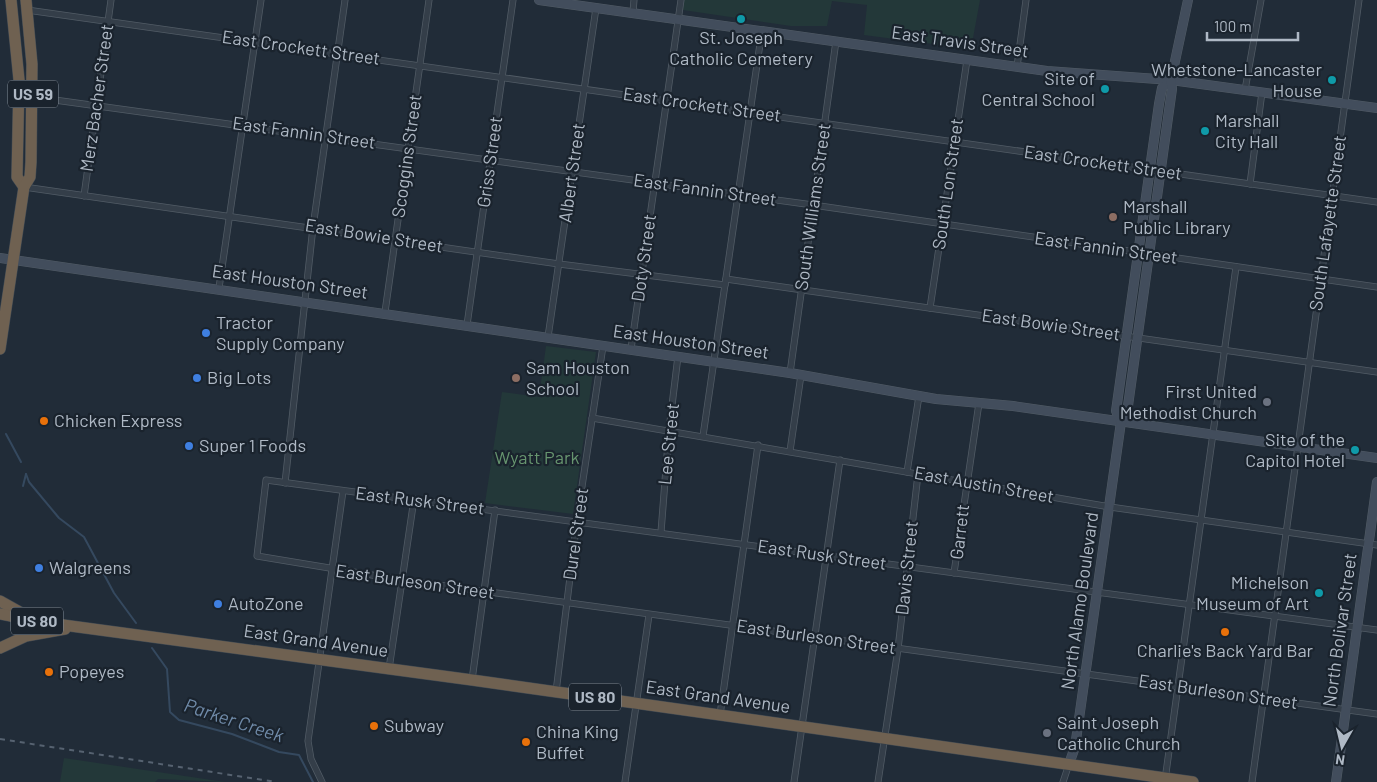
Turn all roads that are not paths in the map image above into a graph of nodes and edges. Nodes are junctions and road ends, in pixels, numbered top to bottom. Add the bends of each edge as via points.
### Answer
1 (11, 0) edge
2 (111, 0) edge
3 (261, 0) edge
4 (345, 0) edge
5 (429, 0) edge
6 (513, 0) edge
7 (540, 0) edge
8 (634, 0) edge
9 (681, 0) edge
10 (1026, 0) edge
11 (1188, 0) edge
12 (1261, 0) edge
13 (1359, 0) edge
14 (27, 5) edge
15 (596, 8) junction
16 (633, 12) junction
17 (678, 18) junction
18 (108, 20) junction
19 (762, 30) junction
20 (836, 40) junction
21 (255, 42) junction
22 (337, 54) junction
23 (966, 60) junction
24 (420, 65) junction
25 (1017, 67) junction
26 (502, 77) junction
27 (1170, 80) junction
28 (584, 89) junction
29 (1245, 90) junction
30 (1262, 92) junction
31 (33, 97) junction
32 (667, 100) junction
33 (1345, 103) junction
34 (96, 104) junction
35 (1377, 108) edge
36 (750, 112) junction
37 (824, 122) junction
38 (243, 125) junction
39 (325, 136) junction
40 (955, 142) junction
41 (408, 148) junction
42 (490, 160) junction
43 (1150, 169) junction
44 (572, 171) junction
45 (1161, 171) junction
46 (655, 182) junction
47 (1250, 184) junction
48 (24, 187) junction
49 (738, 194) junction
50 (1332, 195) junction
51 (84, 196) junction
52 (1377, 202) edge
53 (813, 205) junction
54 (230, 215) junction
55 (942, 224) junction
56 (313, 227) junction
57 (395, 239) junction
58 (477, 252) junction
59 (1138, 253) junction
60 (1149, 255) junction
61 (0, 258) edge
62 (14, 260) junction
63 (559, 264) junction
64 (1236, 267) junction
65 (642, 274) junction
66 (1320, 279) junction
67 (725, 282) junction
68 (1377, 287) edge
69 (219, 288) junction
70 (801, 290) junction
71 (305, 301) junction
72 (930, 308) junction
73 (385, 312) junction
74 (467, 325) junction
75 (1126, 336) junction
76 (548, 337) junction
77 (1136, 338) junction
78 (602, 346) junction
79 (0, 349) edge
80 (631, 349) junction
81 (1225, 350) junction
82 (678, 356) junction
83 (714, 361) junction
84 (1308, 362) junction
85 (790, 372) junction
86 (1377, 372) edge
87 (801, 375) junction
88 (919, 396) junction
89 (979, 403) junction
90 (592, 418) junction
91 (1121, 422) junction
92 (669, 430) junction
93 (1214, 435) junction
94 (703, 436) junction
95 (758, 445) junction
96 (1297, 447) junction
97 (790, 451) junction
98 (1377, 458) edge
99 (840, 460) junction
100 (907, 472) junction
101 (918, 474) junction
102 (966, 482) junction
103 (284, 483) junction
104 (1377, 487) edge
105 (342, 491) junction
106 (414, 499) junction
107 (1110, 507) junction
108 (495, 510) junction
109 (577, 520) junction
110 (1202, 520) junction
111 (661, 532) junction
112 (1285, 532) junction
113 (744, 544) junction
114 (1373, 545) edge
115 (257, 556) joint
116 (827, 556) junction
117 (908, 566) junction
118 (332, 570) junction
119 (954, 573) junction
120 (402, 580) junction
121 (484, 591) junction
122 (1097, 591) junction
123 (0, 601) edge
124 (566, 603) junction
125 (1190, 604) junction
126 (0, 614) edge
127 (649, 615) junction
128 (1274, 616) junction
129 (41, 622) junction
130 (732, 626) junction
131 (75, 627) junction
132 (1357, 627) junction
133 (1377, 630) edge
134 (815, 638) junction
135 (0, 648) edge
136 (898, 649) junction
137 (320, 659) junction
138 (389, 669) junction
139 (1086, 674) junction
140 (472, 680) junction
141 (1178, 686) junction
142 (556, 692) junction
143 (1263, 698) junction
144 (637, 703) junction
145 (1346, 710) junction
146 (1377, 714) edge
147 (720, 715) junction
148 (802, 726) junction
149 (884, 738) junction
150 (1069, 764) junction
151 (1165, 780) edge
152 (322, 782) edge
153 (625, 782) edge
154 (794, 782) edge
155 (878, 782) edge
156 (1062, 782) edge
157 (1193, 782) edge
158 (1252, 782) edge
159 (1336, 782) edge

1 - 48 highway, US 59 via 19,94 17,177
2 - 18 street, Merz Bacher Street
3 - 21 street
4 - 22 street
5 - 24 street, Scoggins Street
6 - 26 street, Griss Street
7 - 15 street, East Travis Street
8 - 16 street
9 - 17 street, Doty Street
10 - 25 street
11 - 27 street
12 - 29 street
13 - 33 street, South Lafayette Street
14 - 18 street, East Crockett Street
14 - 31 highway, US 59
15 - 16 street, East Travis Street
15 - 28 street, Albert Street
16 - 17 street, East Travis Street
17 - 19 street, East Travis Street
17 - 32 street, Doty Street
18 - 21 street, East Crockett Street
18 - 34 street, Merz Bacher Street
19 - 20 street, East Travis Street
19 - 36 street
20 - 23 street, East Travis Street
20 - 37 street, South Williams Street
21 - 22 street, East Crockett Street
21 - 38 street
22 - 24 street, East Crockett Street
22 - 39 street
23 - 25 street, East Travis Street
23 - 40 street, South Lon Street
24 - 26 street, East Crockett Street
24 - 41 street, Scoggins Street
25 - 27 street, East Travis Street
26 - 28 street, East Crockett Street
26 - 42 street, Griss Street
27 - 29 street, East Travis Street
27 - 43 street via 1162,88 1160,96
27 - 45 street via 1172,89
28 - 32 street, East Crockett Street
28 - 44 street, Albert Street
29 - 30 street, East Travis Street
30 - 33 street, East Travis Street
30 - 47 street
31 - 34 street, East Fannin Street
31 - 48 highway, US 59 via 30,177
32 - 36 street, East Crockett Street
32 - 46 street, Doty Street
33 - 35 street, East Travis Street
33 - 50 street, South Lafayette Street
34 - 38 street, East Fannin Street
34 - 51 street, Merz Bacher Street
36 - 37 street, East Crockett Street
36 - 49 street
37 - 40 street, East Crockett Street
37 - 53 street, South Williams Street
38 - 39 street, East Fannin Street
38 - 54 street
39 - 41 street, East Fannin Street
39 - 56 street
40 - 43 street, East Crockett Street
40 - 55 street, South Lon Street
41 - 42 street, East Fannin Street
41 - 57 street, Scoggins Street
42 - 44 street, East Fannin Street
42 - 58 street, Griss Street
43 - 45 street, East Crockett Street
43 - 59 street
44 - 46 street, East Fannin Street
44 - 63 street, Albert Street
45 - 47 street, East Crockett Street
45 - 60 street
46 - 49 street, East Fannin Street
46 - 65 street, Doty Street
47 - 50 street, East Crockett Street
48 - 51 street, East Bowie Street
48 - 62 highway, US 59
49 - 53 street, East Fannin Street
49 - 67 street
50 - 52 street, East Crockett Street
50 - 66 street, South Lafayette Street
51 - 54 street, East Bowie Street
53 - 55 street, East Fannin Street
53 - 70 street, South Williams Street
54 - 56 street, East Bowie Street
54 - 69 street
55 - 59 street, East Fannin Street
55 - 72 street, South Lon Street
56 - 57 street, East Bowie Street
56 - 71 street
57 - 58 street, East Bowie Street
57 - 73 street, Scoggins Street
58 - 63 street, East Bowie Street
58 - 74 street, Griss Street
59 - 60 street, East Fannin Street
59 - 75 street
60 - 64 street, East Fannin Street
60 - 77 street
61 - 62 street, East Houston Street
62 - 69 street, East Houston Street
62 - 79 highway, US 59
63 - 65 street, East Bowie Street
63 - 76 street, Albert Street
64 - 66 street, East Fannin Street
64 - 81 street
65 - 67 street, East Bowie Street
65 - 80 street, Doty Street
66 - 68 street, East Fannin Street
66 - 84 street, South Lafayette Street
67 - 70 street, East Bowie Street
67 - 83 street
69 - 71 street, East Houston Street
70 - 72 street, East Bowie Street
70 - 85 street, South Williams Street
71 - 73 street, East Houston Street
71 - 103 street
72 - 75 street, East Bowie Street
73 - 74 street, East Houston Street
74 - 76 street, East Houston Street
75 - 77 street, East Bowie Street
75 - 91 street via 1116,411
76 - 78 street, East Houston Street
77 - 81 street, East Bowie Street
77 - 91 street via 1127,413
78 - 80 street, East Houston Street
78 - 90 street, Durel Street
80 - 82 street, East Houston Street
81 - 84 street, East Bowie Street
81 - 93 street
82 - 83 street, East Houston Street
82 - 92 street, Lee Street
83 - 85 street, East Houston Street
83 - 94 street
84 - 86 street, East Bowie Street
84 - 96 street, South Lafayette Street
85 - 87 street, East Houston Street
87 - 88 street, East Houston Street
87 - 97 street
88 - 89 street, East Houston Street
88 - 100 street
89 - 91 street, East Houston Street
89 - 102 street, Garrett
90 - 92 street, East Austin Street
90 - 109 street, Durel Street
91 - 93 street, East Houston Street
91 - 107 street, North Alamo Boulevard
92 - 94 street, East Austin Street
92 - 111 street, Lee Street
93 - 96 street, East Houston Street
93 - 110 street
94 - 95 street, East Austin Street
95 - 97 street, East Austin Street
95 - 113 street
96 - 98 street, East Houston Street
96 - 112 street, South Lafayette Street
97 - 99 street, East Austin Street
99 - 100 street, East Austin Street
99 - 116 street
100 - 101 street, East Austin Street
101 - 102 street, East Austin Street
101 - 117 street, Davis Street
102 - 107 street, East Austin Street
102 - 119 street, Garrett
103 - 105 street, East Rusk Street
103 - 115 street, East Rusk Street via 266,480
104 - 114 street, North Bolivar Street
105 - 106 street, East Rusk Street
105 - 118 street
106 - 108 street, East Rusk Street
106 - 120 street
107 - 110 street, East Austin Street
107 - 122 street, North Alamo Boulevard
108 - 109 street, East Rusk Street
108 - 121 street
109 - 111 street, East Rusk Street
109 - 124 street, Durel Street
110 - 112 street, East Austin Street
110 - 125 street
111 - 113 street, East Rusk Street
112 - 114 street, East Austin Street
112 - 128 street, South Lafayette Street
113 - 116 street, East Rusk Street
113 - 130 street
114 - 132 street, North Bolivar Street
115 - 118 street, East Burleson Street
116 - 117 street, East Rusk Street
116 - 134 street
117 - 119 street, East Rusk Street
117 - 136 street, Davis Street
118 - 120 street, East Burleson Street
118 - 137 street
119 - 122 street, East Rusk Street
120 - 121 street, East Burleson Street
120 - 138 street
121 - 124 street, East Burleson Street
121 - 140 street
122 - 125 street, East Rusk Street
122 - 139 street, North Alamo Boulevard
123 - 129 highway
124 - 127 street, East Burleson Street
124 - 142 street, Durel Street
125 - 128 street, East Rusk Street
125 - 141 street
126 - 129 highway, East Grand Avenue / US 80
127 - 130 street, East Burleson Street
127 - 144 street
128 - 132 street, East Rusk Street
128 - 143 street, South Lafayette Street
129 - 131 highway, East Grand Avenue / US 80
130 - 134 street, East Burleson Street
130 - 147 street
131 - 135 highway via 26,636
131 - 137 highway, East Grand Avenue / US 80
132 - 133 street, East Rusk Street
132 - 145 street, North Bolivar Street
134 - 136 street, East Burleson Street
134 - 148 street
136 - 139 street, East Burleson Street
136 - 149 street, Davis Street
137 - 138 highway, East Grand Avenue / US 80
137 - 152 street via 308,741 311,759
138 - 140 highway, East Grand Avenue / US 80
139 - 141 street, East Burleson Street
139 - 150 street, North Alamo Boulevard via 1075,747
140 - 142 highway, East Grand Avenue / US 80
141 - 143 street, East Burleson Street
141 - 151 street
142 - 144 highway, East Grand Avenue / US 80
143 - 145 street, East Burleson Street
143 - 158 street, South Lafayette Street
144 - 147 highway, East Grand Avenue / US 80
144 - 153 street
145 - 146 street, East Burleson Street
145 - 159 street, North Bolivar Street
147 - 148 highway, East Grand Avenue / US 80
148 - 149 highway, East Grand Avenue / US 80
148 - 154 street
149 - 150 highway, East Grand Avenue / US 80
149 - 155 street, Davis Street
150 - 151 highway, East Grand Avenue / US 80
150 - 156 street, North Alamo Boulevard
151 - 157 highway, East Grand Avenue / US 80

